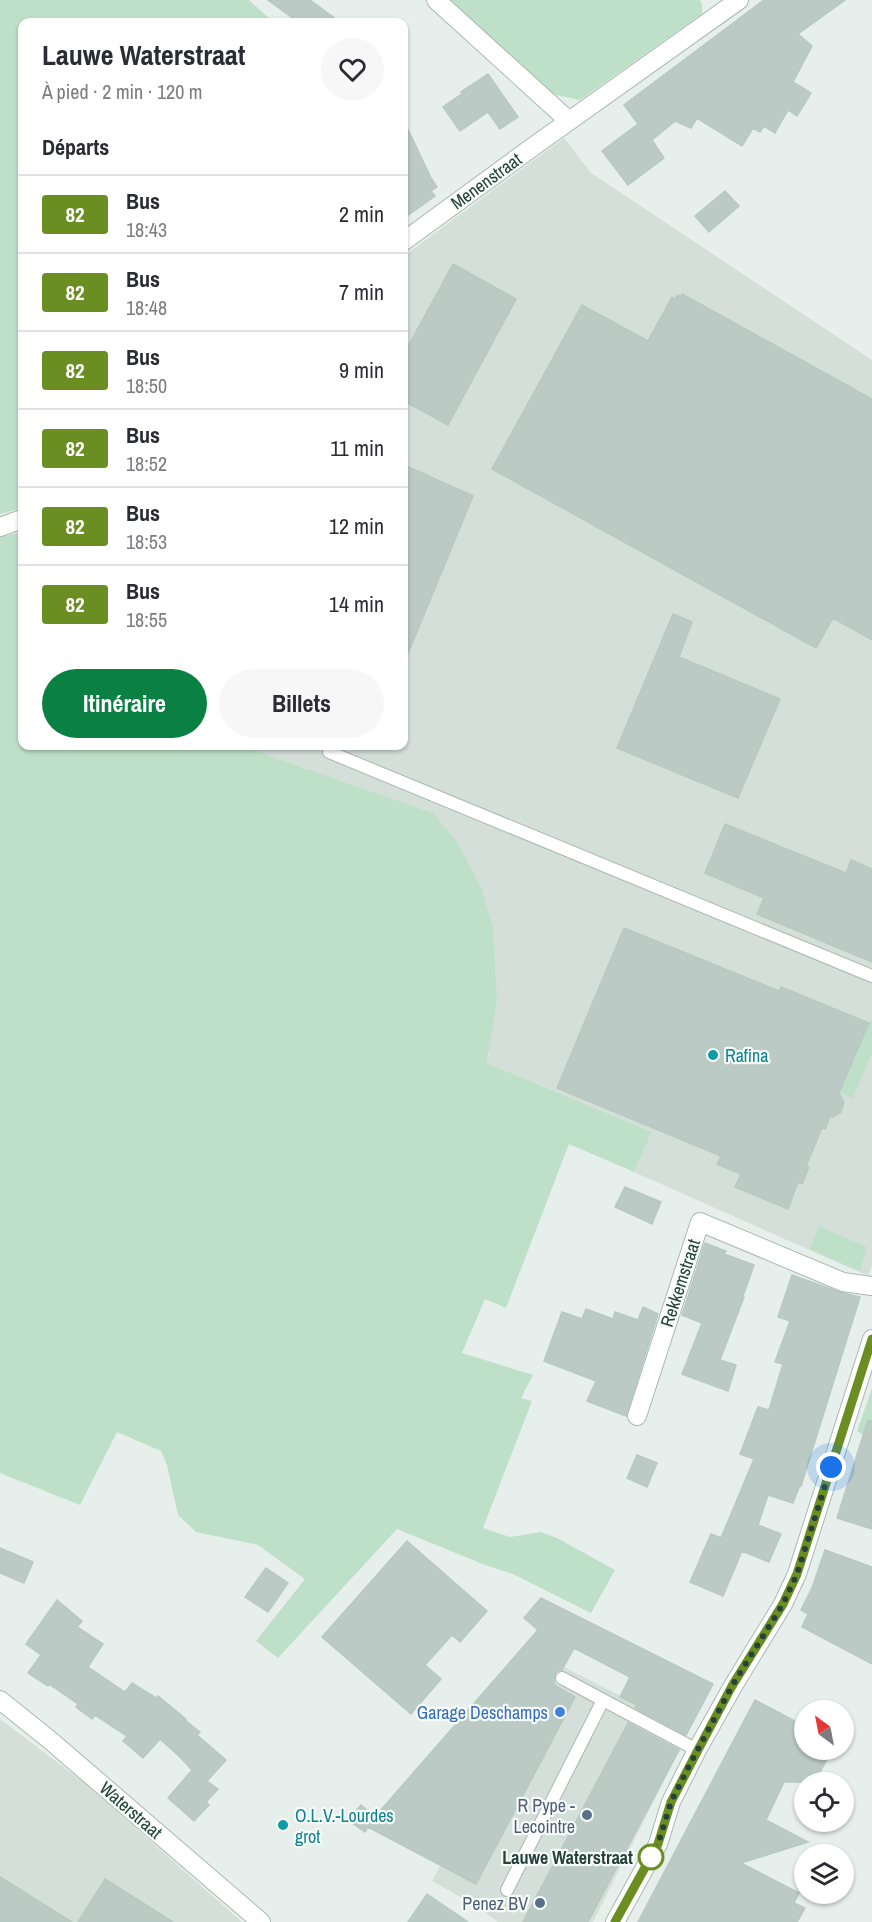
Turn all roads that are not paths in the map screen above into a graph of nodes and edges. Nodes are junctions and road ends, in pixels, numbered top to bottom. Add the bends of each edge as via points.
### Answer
1 (436, 0) edge
2 (740, 0) edge
3 (718, 6) edge
4 (568, 121) junction
5 (408, 238) edge
6 (18, 520) edge
7 (0, 526) edge
8 (329, 752) dead end
9 (872, 976) edge
10 (872, 1286) edge
11 (872, 1339) edge
12 (637, 1416) dead end
13 (562, 1678) dead end
14 (0, 1700) edge
15 (603, 1700) junction
16 (698, 1750) junction
17 (507, 1890) dead end
18 (261, 1922) edge
19 (615, 1922) edge

1 - 4 street
2 - 3 street, Menenstraat
3 - 4 street, Menenstraat
4 - 5 street, Menenstraat
6 - 7 street
8 - 9 lane
10 - 12 street, Rekkemstraat via 843,1282 700,1222
11 - 16 street via 797,1574
13 - 15 lane
14 - 18 street, Waterstraat
15 - 16 lane
15 - 17 lane
16 - 19 street via 671,1802 658,1844

